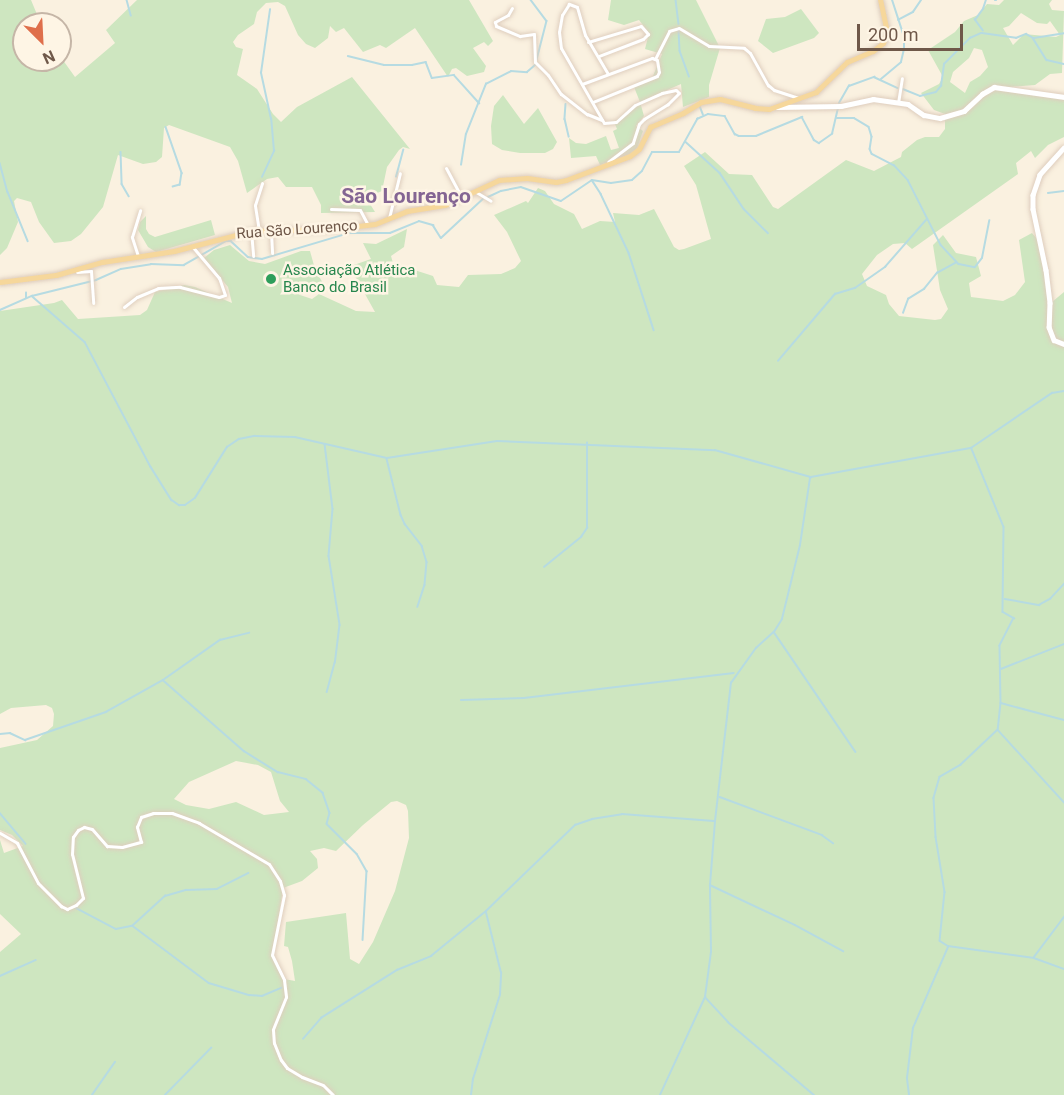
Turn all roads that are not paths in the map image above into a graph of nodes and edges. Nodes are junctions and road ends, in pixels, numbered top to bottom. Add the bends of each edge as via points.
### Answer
1 (880, 0) edge
2 (512, 8) dead end
3 (588, 42) junction
4 (599, 57) junction
5 (655, 59) junction
6 (608, 74) junction
7 (902, 78) dead end
8 (582, 84) junction
9 (1064, 97) edge
10 (799, 99) junction
11 (593, 102) junction
12 (898, 103) junction
13 (777, 107) junction
14 (602, 120) junction
15 (1064, 148) edge
16 (602, 167) junction
17 (446, 168) dead end
18 (400, 173) dead end
19 (262, 183) dead end
20 (474, 191) junction
21 (489, 200) dead end
22 (445, 205) junction
23 (331, 209) dead end
24 (140, 210) dead end
25 (388, 220) junction
26 (368, 225) junction
27 (270, 230) junction
28 (250, 231) junction
29 (259, 231) junction
30 (192, 246) junction
31 (272, 253) dead end
32 (253, 256) dead end
33 (138, 257) junction
34 (62, 274) junction
35 (0, 282) edge
36 (93, 303) dead end
37 (124, 307) dead end
38 (1064, 344) edge
39 (0, 833) edge
40 (333, 1095) edge

1 - 10 main road via 887,32 879,48 847,62 822,88
2 - 14 street via 495,22 496,26 520,36 535,35 536,62 561,94
3 - 4 street
3 - 4 street via 641,26 648,34
3 - 8 street via 578,9 571,4 562,15 560,45
4 - 6 street
5 - 6 street
5 - 10 street via 668,33 679,28 710,46 744,48 768,85
5 - 11 street via 657,76
6 - 8 street
7 - 12 street
8 - 11 street
9 - 12 street via 999,86 986,90 964,111 940,118
10 - 13 main road
11 - 14 street
12 - 13 street via 873,99 842,106
13 - 16 main road, Rua São Lourenço via 755,108 720,99 701,102 650,127 636,153
14 - 16 street via 612,123 638,104 678,91 669,104 644,119 628,149
15 - 38 street via 1040,175 1033,195 1050,298 1051,335
16 - 20 main road, Rua São Lourenço via 561,182 513,178 491,182
17 - 22 street via 458,191
18 - 25 street
19 - 29 street via 255,205
20 - 21 street
20 - 22 main road, Rua São Lourenço
22 - 25 main road, Rua São Lourenço via 406,211
23 - 26 street via 360,210
24 - 33 street via 132,237
25 - 26 main road, Rua São Lourenço
26 - 27 main road, Rua São Lourenço
27 - 29 main road, Rua São Lourenço
27 - 31 street
28 - 29 main road, Rua São Lourenço
28 - 30 main road, Rua São Lourenço
28 - 32 street
30 - 33 main road, Rua São Lourenço
30 - 37 street via 219,278 225,295 219,297 180,287 159,288
33 - 34 main road, Rua São Lourenço via 79,267
34 - 35 main road, Rua São Lourenço
34 - 36 street via 90,271
39 - 40 street via 17,843 38,883 67,909 83,898 72,854 73,837 84,827 92,829 107,846 122,847 141,842 137,827 141,817 172,813 199,823 269,864 284,895 272,955 284,980 286,997 276,1021 274,1043 287,1068 323,1085

